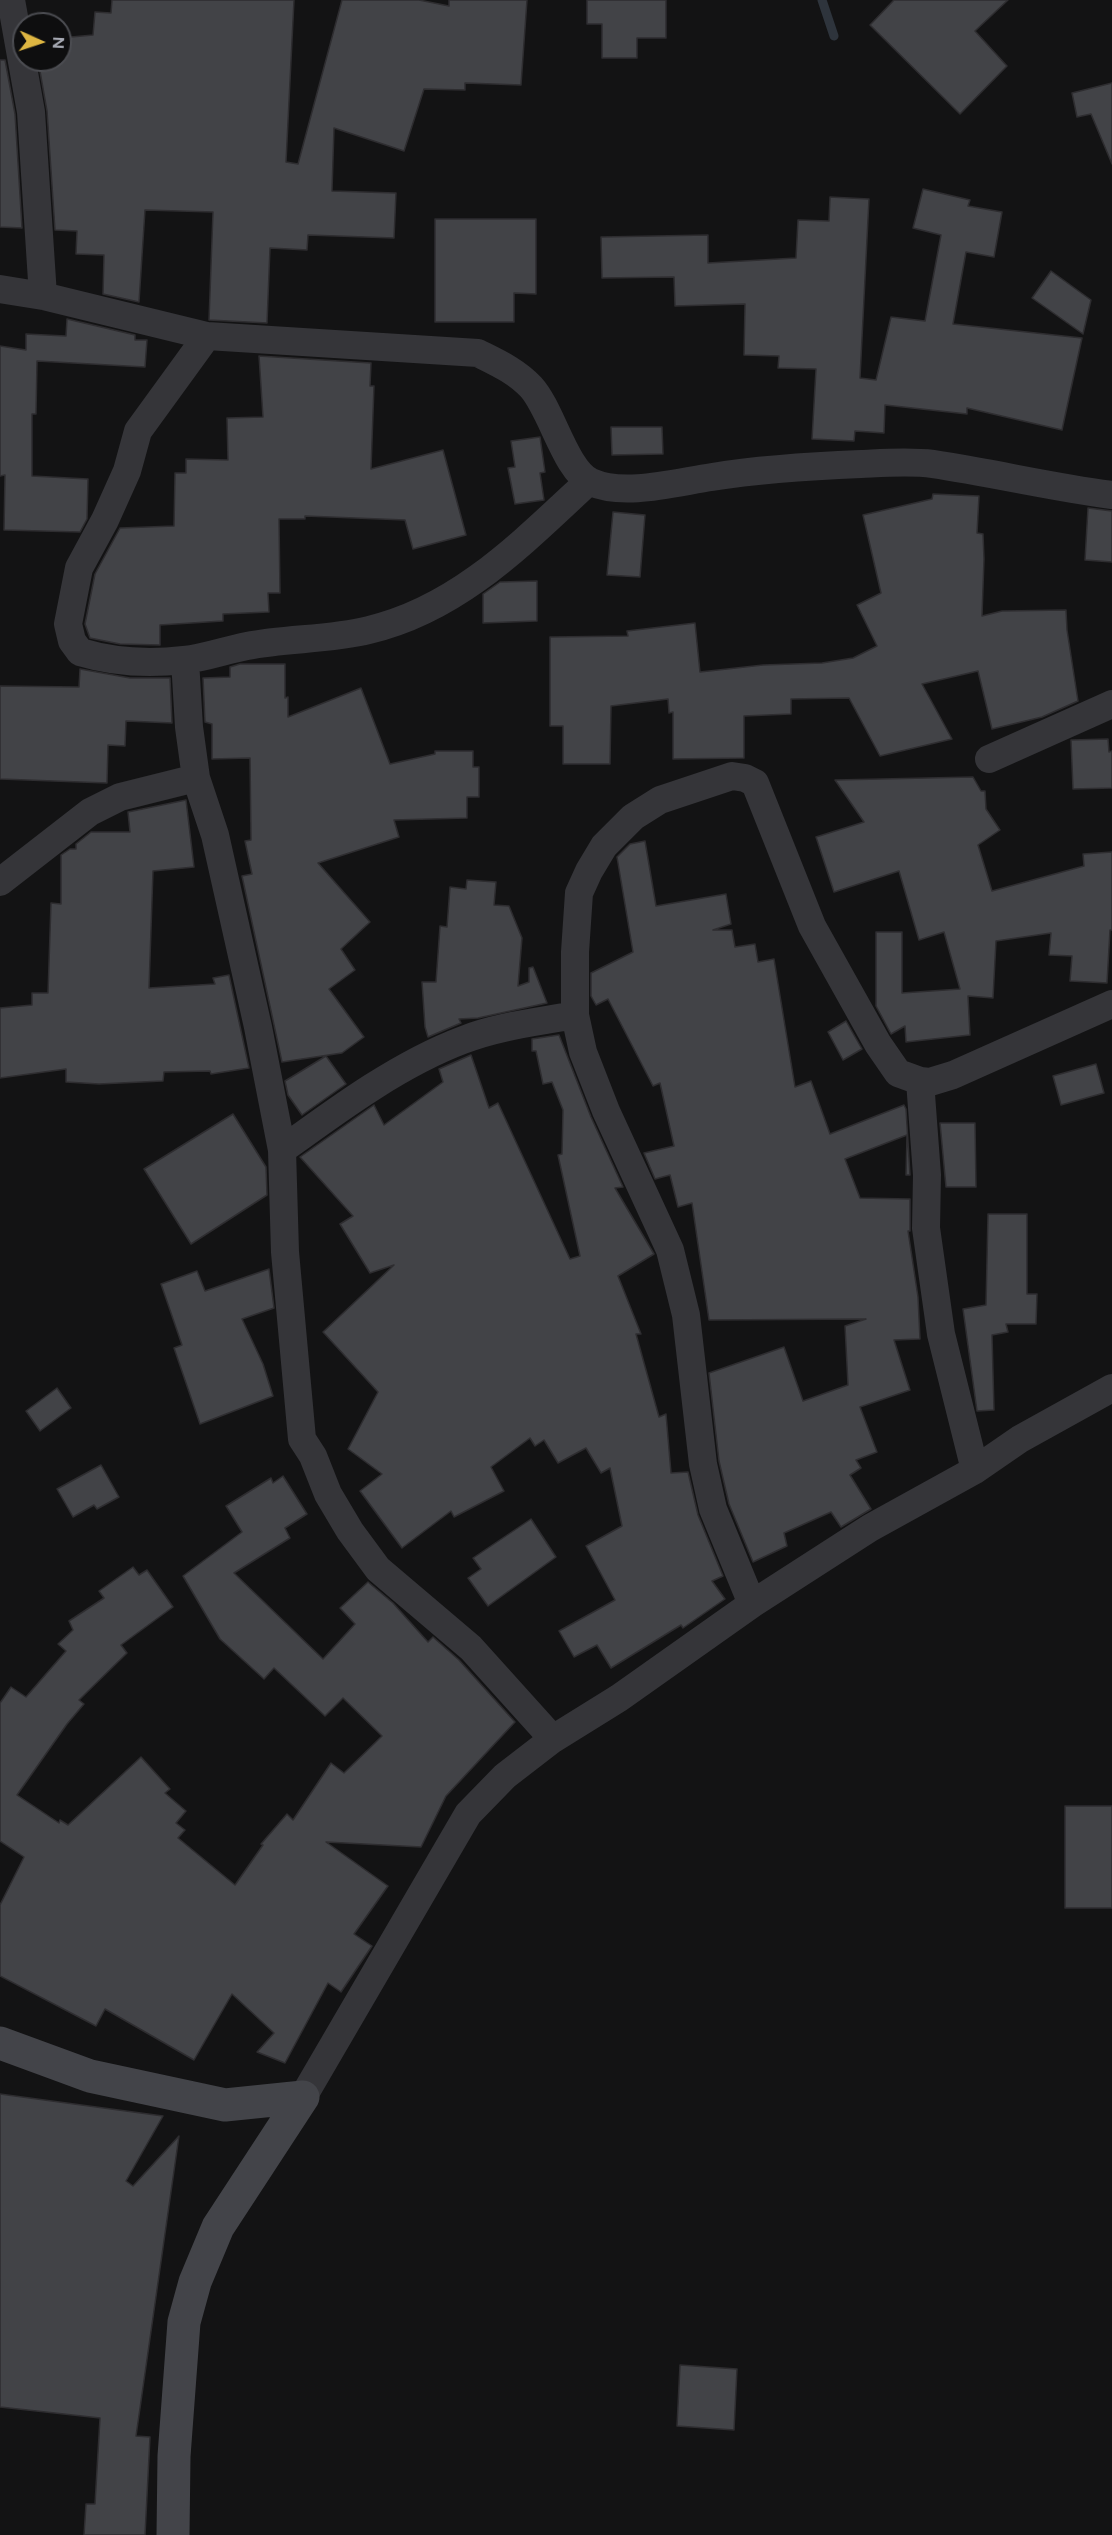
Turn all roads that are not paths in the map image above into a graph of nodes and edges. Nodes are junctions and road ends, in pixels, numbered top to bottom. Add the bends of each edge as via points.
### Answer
1 (11, 0) edge
2 (0, 289) edge
3 (43, 296) junction
4 (207, 336) junction
5 (589, 482) junction
6 (1112, 495) edge
7 (185, 660) junction
8 (1112, 704) edge
9 (989, 759) dead end
10 (196, 778) junction
11 (0, 882) edge
12 (1112, 1004) edge
13 (575, 1015) junction
14 (920, 1081) junction
15 (282, 1150) junction
16 (1112, 1388) edge
17 (975, 1470) junction
18 (752, 1604) junction
19 (553, 1739) junction
20 (0, 2043) edge
21 (303, 2097) junction
22 (173, 2535) edge

1 - 3 street via 31,112
2 - 3 street
3 - 4 street
4 - 5 street via 478,353 511,368 533,389 572,464
4 - 7 street via 138,431 127,471 79,568 68,624 80,652 125,661
5 - 6 street via 616,489 824,465 912,463
5 - 7 street via 456,596 411,616 369,630 249,646
7 - 10 street
8 - 9 street
10 - 11 street via 120,797 90,812
10 - 15 street via 215,835
12 - 14 street via 953,1075
13 - 14 street via 579,893 604,846 633,817 660,800 732,776 745,778 755,783 812,926 878,1044 898,1073
13 - 15 street via 461,1040 351,1099
13 - 18 street via 583,1052 606,1111 670,1250 686,1315 703,1464 713,1509
14 - 17 street via 928,1239 941,1334
15 - 19 street via 285,1252 302,1439 328,1494 378,1569 471,1648
16 - 17 street via 1020,1438
17 - 18 street via 870,1528
18 - 19 street via 619,1698
19 - 21 street via 505,1776 468,1814
20 - 21 street via 90,2076 225,2105
21 - 22 street via 218,2227 192,2292 182,2345

